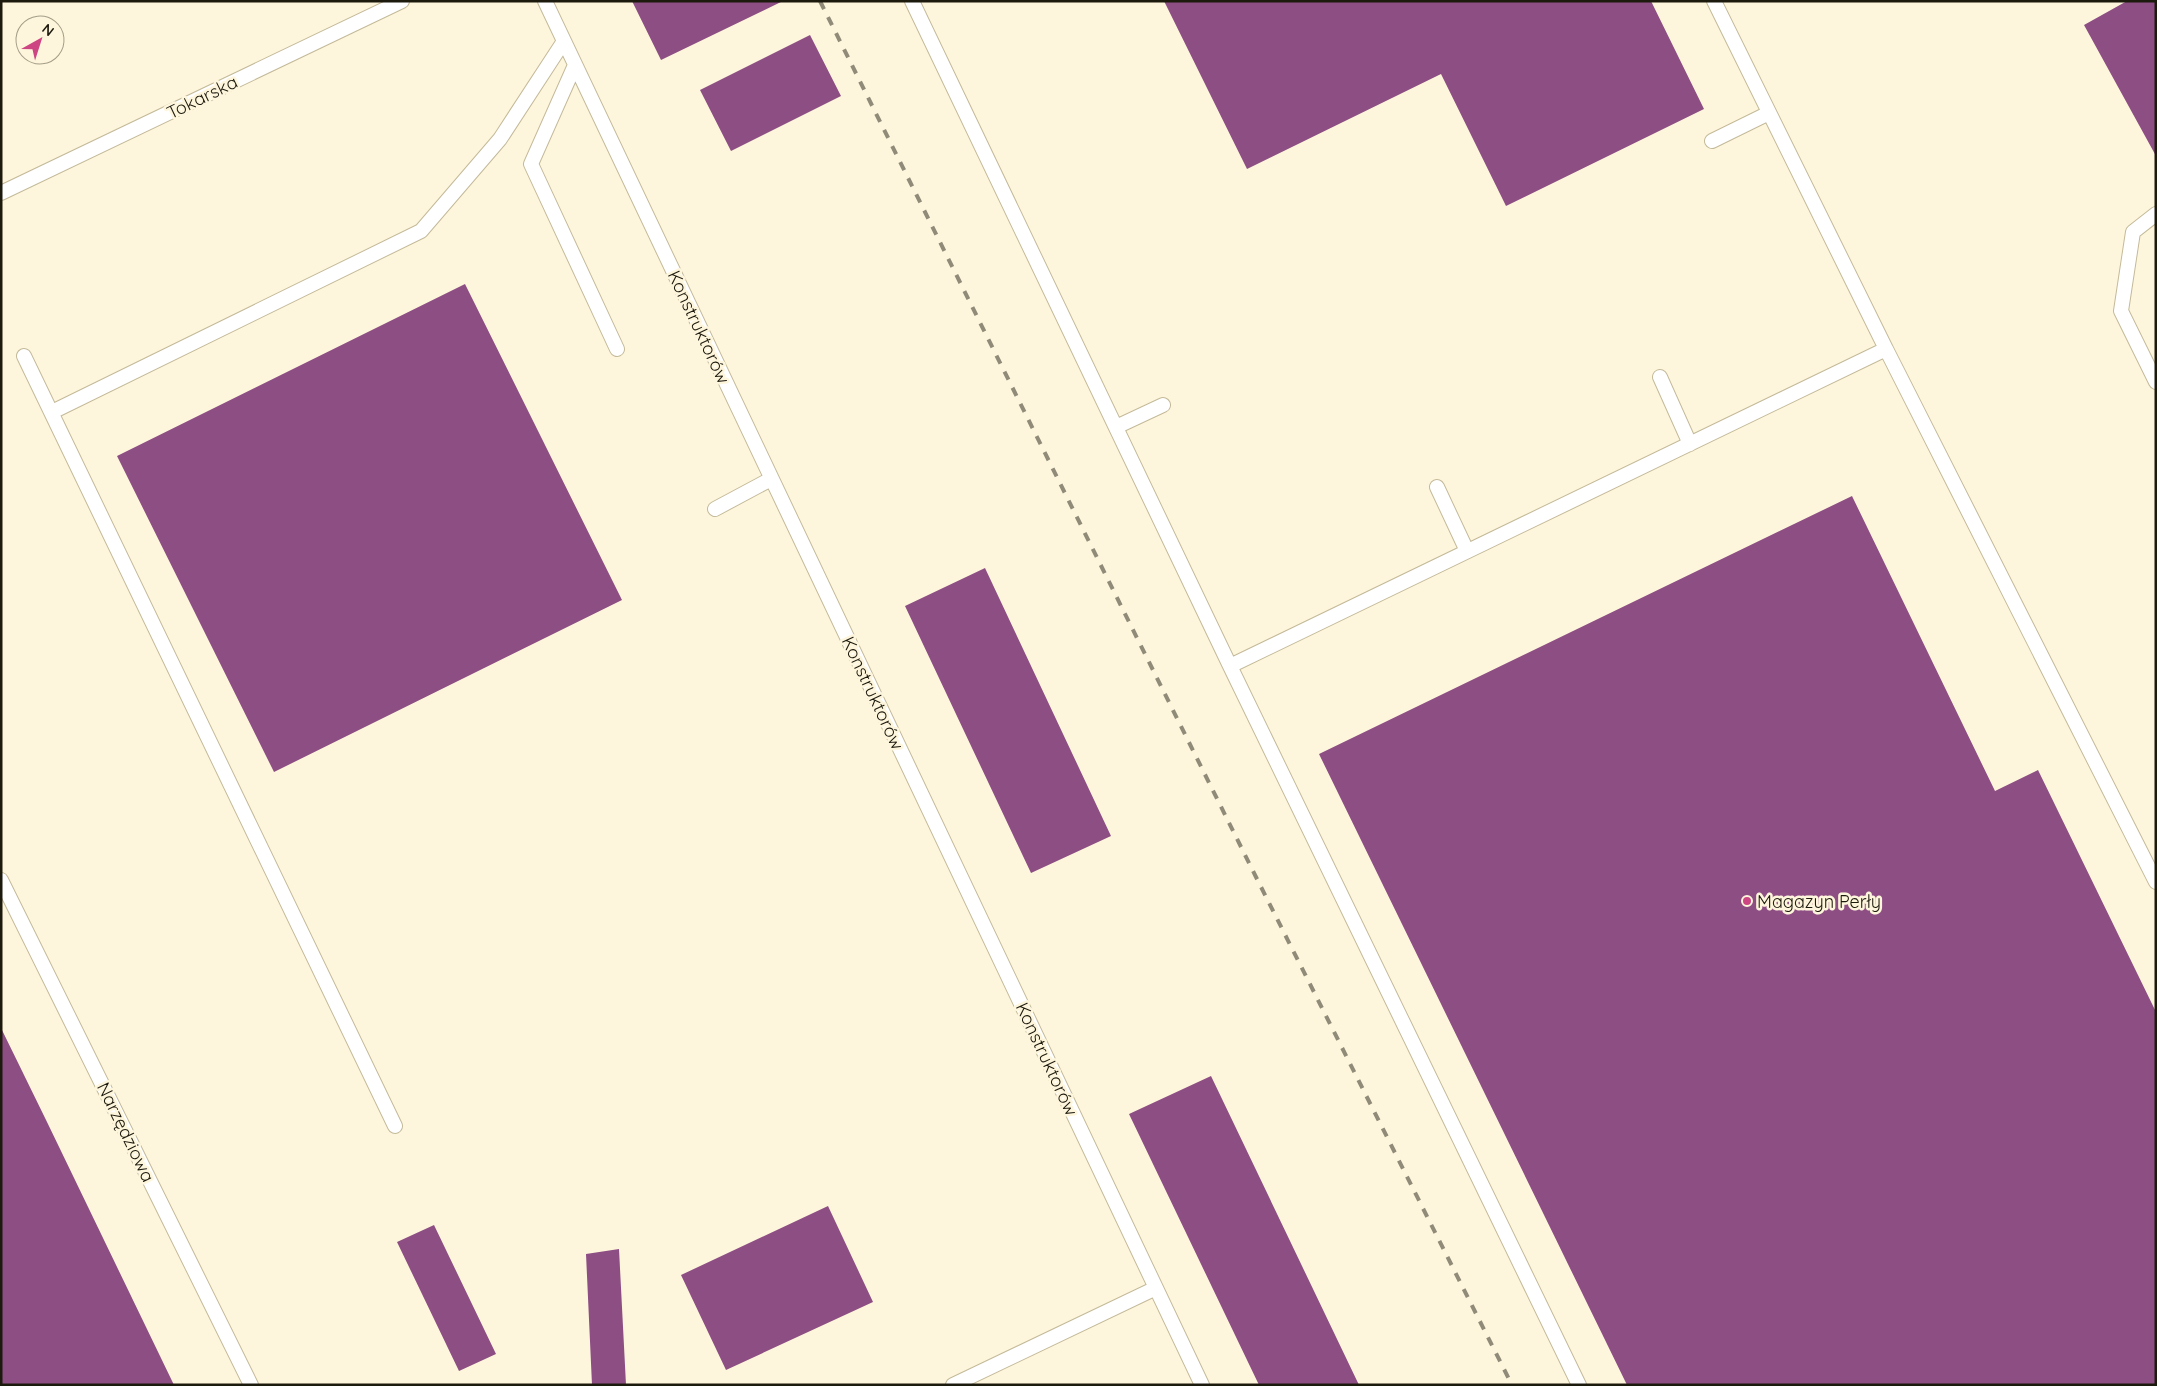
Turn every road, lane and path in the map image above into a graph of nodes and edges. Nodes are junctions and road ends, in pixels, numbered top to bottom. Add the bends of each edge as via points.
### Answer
1 (402, 1) edge
2 (545, 1) edge
3 (912, 1) edge
4 (1714, 1) edge
5 (564, 41) junction
6 (575, 65) junction
7 (1769, 113) junction
8 (1712, 140) dead end
9 (1, 193) edge
10 (2156, 214) edge
11 (617, 349) dead end
12 (1886, 350) junction
13 (24, 356) dead end
14 (1660, 377) dead end
15 (2156, 382) edge
16 (1163, 405) dead end
17 (52, 412) junction
18 (1116, 427) junction
19 (1690, 444) junction
20 (771, 479) junction
21 (1437, 487) dead end
22 (715, 508) dead end
23 (1467, 551) junction
24 (1230, 666) junction
25 (1, 880) edge
26 (2156, 882) edge
27 (395, 1126) dead end
28 (1156, 1288) junction
29 (251, 1385) edge
30 (953, 1385) edge
31 (1202, 1385) edge
32 (1579, 1385) edge

1 - 9 lane, Tokarska
2 - 5 lane, Konstruktorów
3 - 18 lane
4 - 7 lane
5 - 6 lane, Konstruktorów
5 - 17 lane via 500,139 421,231
6 - 11 lane via 531,164
6 - 20 lane, Konstruktorów
7 - 8 lane
7 - 12 lane
10 - 15 lane via 2133,232 2121,311
12 - 19 lane
12 - 26 lane
13 - 17 lane
14 - 19 lane
16 - 18 lane
17 - 27 lane
18 - 24 lane
19 - 23 lane
20 - 22 lane
20 - 28 lane, Konstruktorów
21 - 23 lane
23 - 24 lane
24 - 32 lane
25 - 29 lane, Narzędziowa
28 - 30 lane
28 - 31 lane, Konstruktorów

